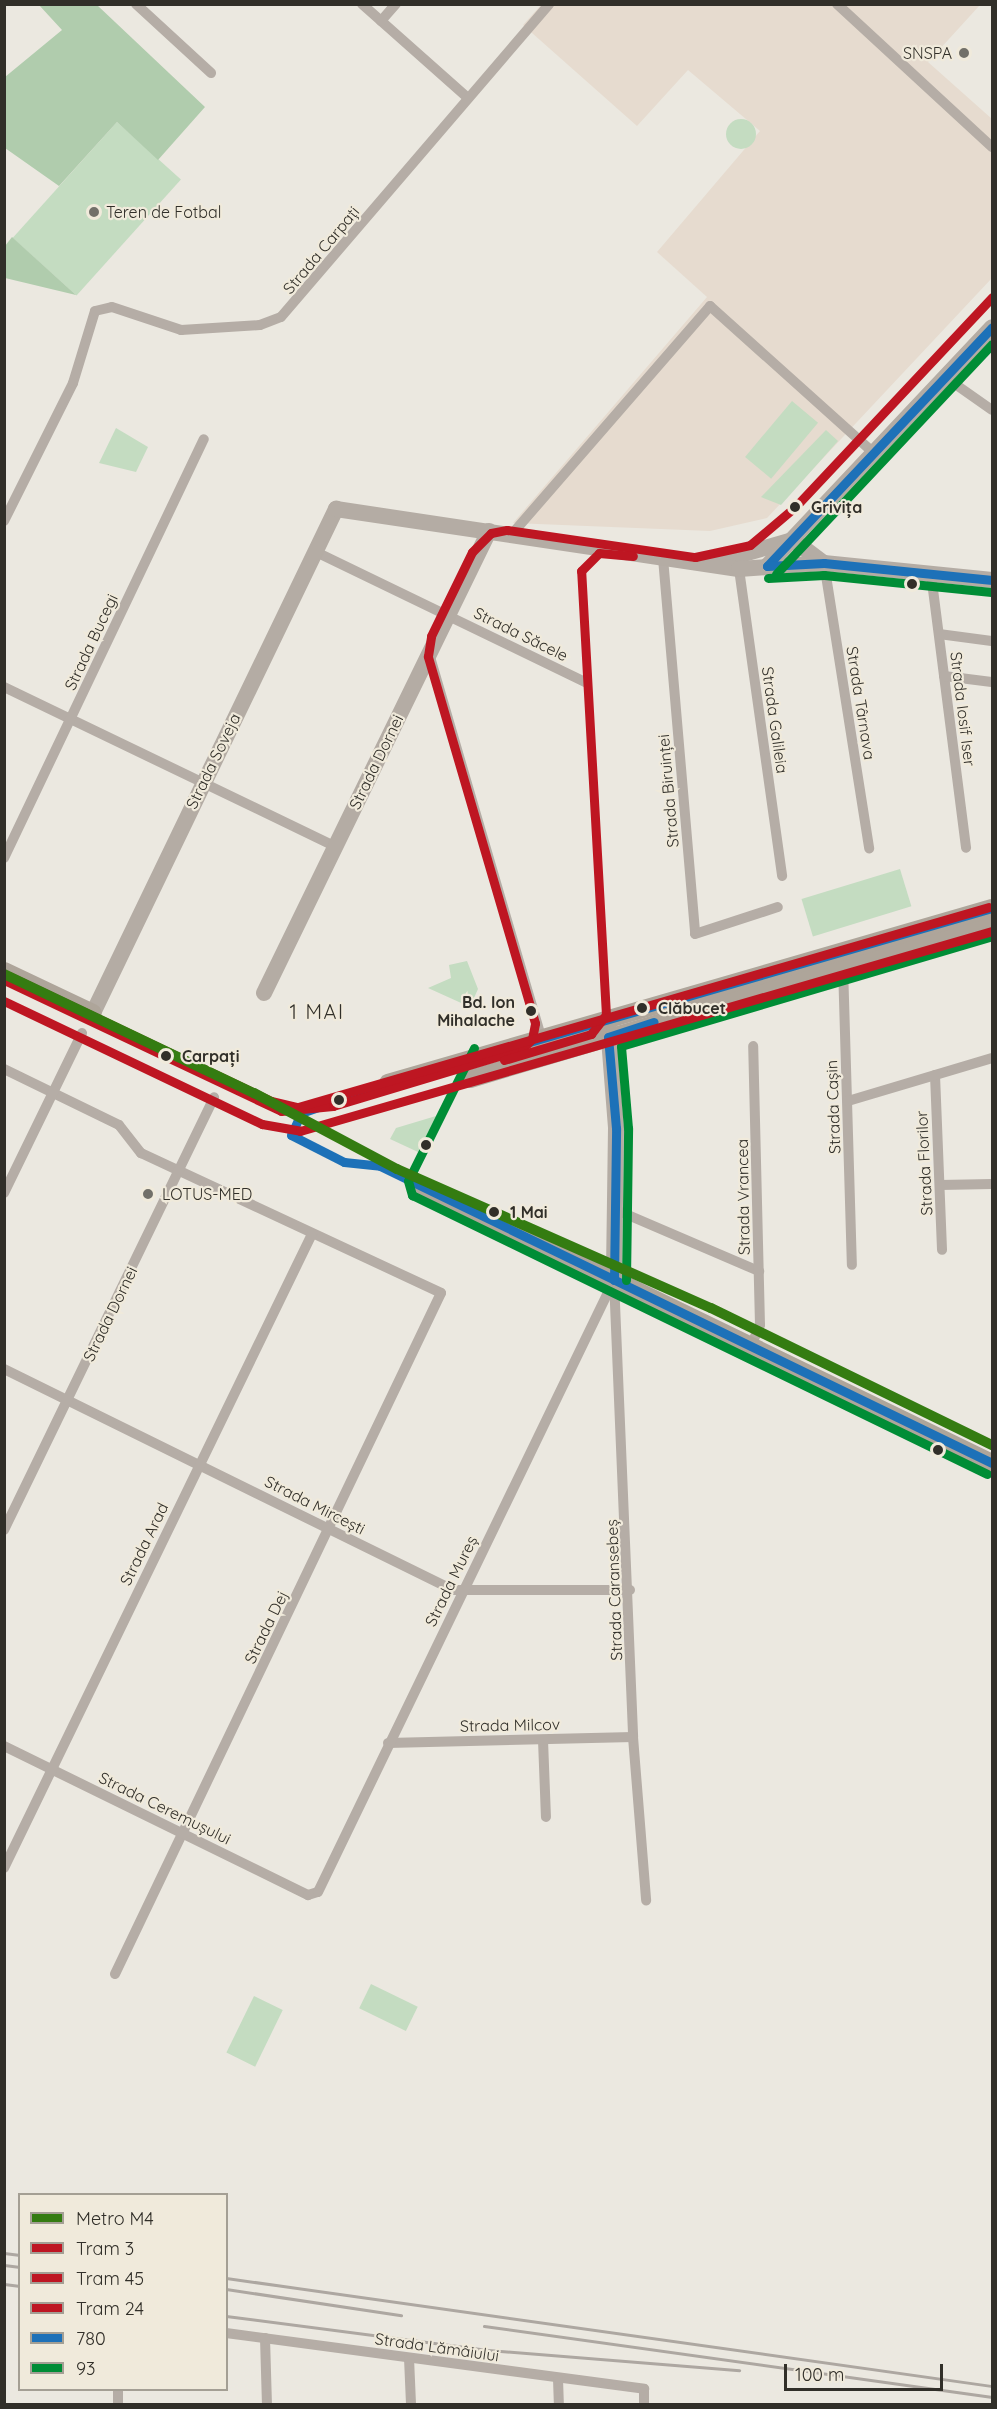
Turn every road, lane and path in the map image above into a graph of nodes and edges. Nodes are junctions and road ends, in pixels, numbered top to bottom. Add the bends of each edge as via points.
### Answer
1 (136, 4) edge
2 (362, 4) edge
3 (396, 4) edge
4 (549, 4) edge
5 (837, 4) edge
6 (381, 21) junction
7 (211, 73) dead end
8 (468, 98) junction
9 (993, 147) edge
10 (993, 327) edge
11 (945, 377) junction
12 (993, 410) edge
13 (204, 439) dead end
14 (874, 453) junction
15 (4, 521) edge
16 (489, 531) junction
17 (512, 534) junction
18 (793, 540) junction
19 (314, 551) junction
20 (663, 558) junction
21 (824, 563) junction
22 (708, 565) junction
23 (801, 565) junction
24 (767, 566) junction
25 (739, 569) junction
26 (931, 574) junction
27 (993, 580) edge
28 (448, 615) junction
29 (939, 634) junction
30 (993, 641) edge
31 (430, 651) junction
32 (944, 676) junction
33 (585, 682) dead end
34 (993, 682) edge
35 (4, 687) edge
36 (71, 719) junction
37 (203, 783) junction
38 (335, 846) junction
39 (869, 848) dead end
40 (966, 848) dead end
41 (4, 858) edge
42 (782, 876) dead end
43 (778, 907) dead end
44 (993, 908) edge
45 (993, 924) edge
46 (842, 957) junction
47 (4, 971) edge
48 (264, 993) dead end
49 (93, 1013) joint
50 (607, 1017) junction
51 (82, 1033) dead end
52 (541, 1036) junction
53 (608, 1037) junction
54 (753, 1046) dead end
55 (484, 1053) junction
56 (993, 1058) edge
57 (4, 1070) edge
58 (935, 1075) junction
59 (470, 1079) joint
60 (388, 1083) dead end
61 (53, 1093) junction
62 (214, 1097) dead end
63 (848, 1101) junction
64 (180, 1171) junction
65 (993, 1184) edge
66 (419, 1185) dead end
67 (940, 1185) junction
68 (4, 1193) edge
69 (614, 1209) junction
70 (312, 1234) junction
71 (942, 1250) dead end
72 (852, 1265) dead end
73 (759, 1271) junction
74 (614, 1280) junction
75 (750, 1346) junction
76 (4, 1369) edge
77 (68, 1400) junction
78 (993, 1463) edge
79 (200, 1464) junction
80 (331, 1529) junction
81 (4, 1530) edge
82 (630, 1590) junction
83 (462, 1593) junction
84 (633, 1737) junction
85 (543, 1740) junction
86 (388, 1743) junction
87 (4, 1746) edge
88 (51, 1769) junction
89 (546, 1817) dead end
90 (182, 1833) junction
91 (4, 1868) edge
92 (314, 1895) joint
93 (646, 1900) dead end
94 (115, 1974) dead end
95 (228, 2333) edge
96 (266, 2338) junction
97 (409, 2358) junction
98 (558, 2379) junction
99 (267, 2404) edge
100 (411, 2404) edge
101 (559, 2404) edge
102 (644, 2404) edge

1 - 7 street
2 - 6 street
3 - 6 street
4 - 8 street
5 - 9 street
6 - 8 street
8 - 15 street, Strada Carpați via 281,317 260,325 181,330 112,307 95,311 74,383
10 - 11 street
11 - 12 street
11 - 14 street
13 - 36 street, Strada Bucegi
14 - 17 street via 710,306
14 - 18 street
16 - 17 street
16 - 19 street, Strada Soveja via 334,510
16 - 28 street, Strada Dornei
17 - 20 street
18 - 21 street
18 - 22 street
18 - 23 street via 793,556
18 - 24 street
19 - 28 street, Strada Săcele
19 - 37 street, Strada Soveja
20 - 22 street
20 - 43 street, Strada Biruinței via 694,934
21 - 23 street
21 - 26 street
21 - 39 street, Strada Târnava
22 - 25 street
23 - 24 street
24 - 25 street
25 - 42 street, Strada Galileia
26 - 27 street
26 - 29 street, Strada Iosif Iser
28 - 31 street, Strada Dornei
28 - 33 street, Strada Săcele
29 - 30 street
29 - 32 street, Strada Iosif Iser
31 - 38 street, Strada Dornei
31 - 52 street
32 - 34 street
32 - 40 street, Strada Iosif Iser
35 - 36 street
36 - 37 street
36 - 41 street, Strada Bucegi
37 - 38 street
37 - 49 street, Strada Soveja
38 - 48 street, Strada Dornei
44 - 46 main road
45 - 46 main road
46 - 50 main road
46 - 53 main road
46 - 63 street, Strada Cașin
47 - 49 main road
50 - 52 main road
50 - 53 street
51 - 61 street
52 - 55 main road
53 - 59 main road
53 - 69 street via 616,1128
54 - 73 street, Strada Vrancea
55 - 59 street
55 - 60 main road
56 - 58 street
57 - 61 street
58 - 63 street
58 - 67 street, Strada Florilor
61 - 64 street via 119,1125 141,1153
61 - 68 street
62 - 64 street, Strada Dornei
63 - 72 street, Strada Cașin
64 - 70 street
64 - 77 street, Strada Dornei
65 - 67 street
66 - 74 main road
67 - 71 street, Strada Florilor
69 - 73 street
69 - 74 street
70 - 79 street, Strada Arad
70 - 80 street, Strada Dej via 441,1293
73 - 75 street, Strada Vrancea via 760,1325
74 - 75 main road
74 - 82 street, Strada Caransebeș
74 - 83 street, Strada Mureș
75 - 78 main road
76 - 77 street, Strada Mircești
77 - 79 street, Strada Mircești
77 - 81 street, Strada Dornei
79 - 80 street, Strada Mircești
79 - 88 street, Strada Arad
80 - 83 street, Strada Mircești
80 - 90 street, Strada Dej
82 - 83 street, Strada Mircești
82 - 84 street, Strada Caransebeș
83 - 86 street, Strada Mureș
84 - 85 street, Strada Milcov
84 - 93 street, Strada Caransebeș
85 - 86 street, Strada Milcov
85 - 89 street
86 - 92 street, Strada Mureș
87 - 88 street, Strada Ceremușului
88 - 90 street, Strada Ceremușului
88 - 91 street, Strada Arad
90 - 92 street, Strada Ceremușului
90 - 94 street, Strada Dej
95 - 96 street, Strada Lămâiului
96 - 97 street, Strada Lămâiului
96 - 99 street
97 - 98 street, Strada Lămâiului
97 - 100 street
98 - 101 street
98 - 102 street, Strada Lămâiului via 644,2389

